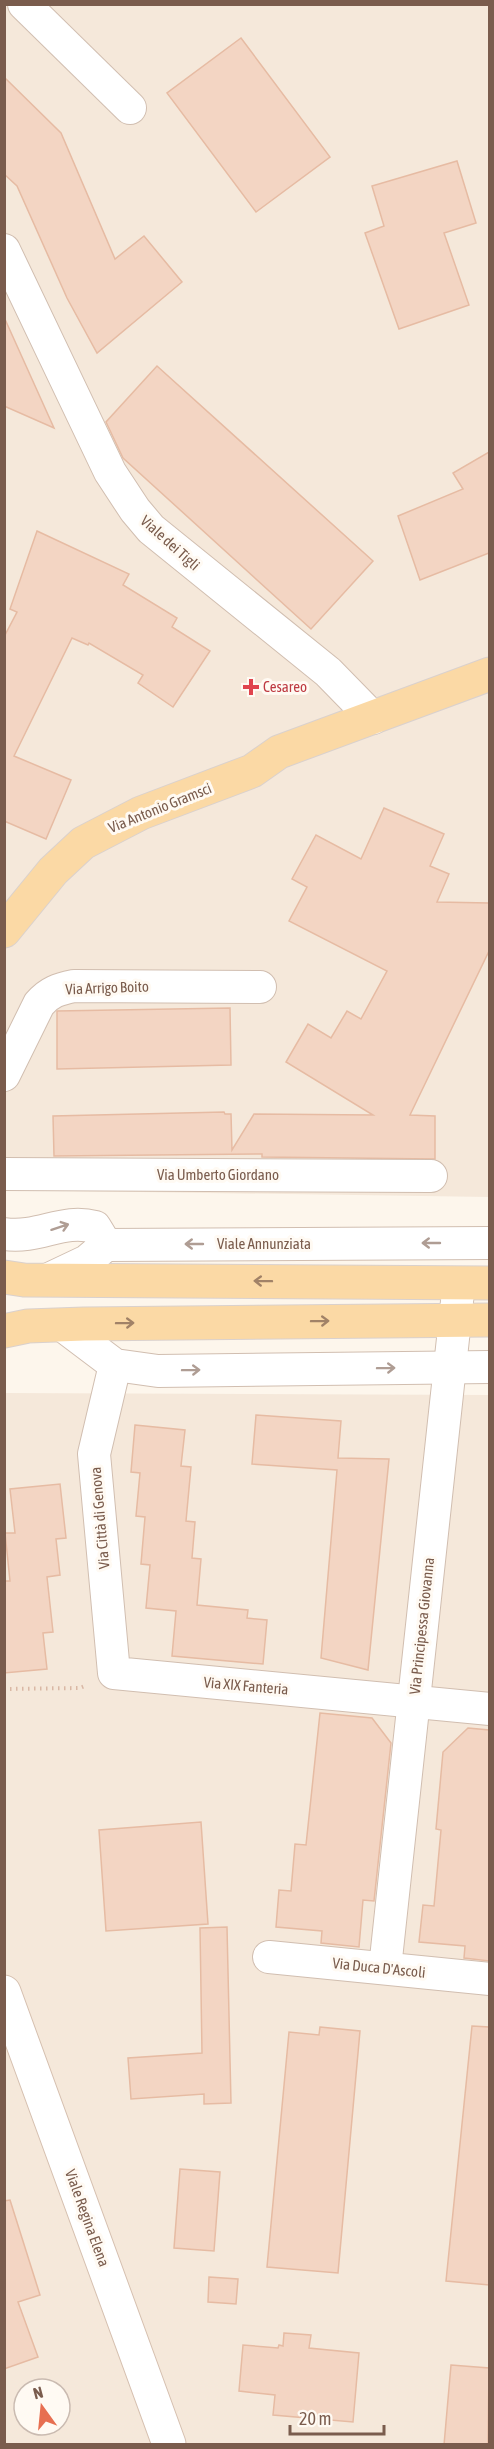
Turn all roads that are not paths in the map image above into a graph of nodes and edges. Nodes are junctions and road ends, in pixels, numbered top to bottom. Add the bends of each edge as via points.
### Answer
1 (24, 4) edge
2 (130, 108) dead end
3 (4, 250) edge
4 (489, 674) edge
5 (373, 718) junction
6 (279, 752) junction
7 (4, 897) edge
8 (4, 931) edge
9 (260, 987) dead end
10 (4, 1075) edge
11 (4, 1174) edge
12 (431, 1176) dead end
13 (4, 1234) edge
14 (489, 1243) edge
15 (106, 1245) junction
16 (4, 1277) edge
17 (49, 1279) junction
18 (474, 1283) edge
19 (455, 1320) junction
20 (489, 1320) edge
21 (62, 1324) junction
22 (4, 1331) edge
23 (115, 1365) junction
24 (449, 1367) junction
25 (489, 1367) edge
26 (489, 1384) edge
27 (114, 1673) joint
28 (414, 1702) junction
29 (489, 1709) edge
30 (269, 1957) dead end
31 (386, 1968) junction
32 (489, 1979) edge
33 (4, 1992) edge
34 (170, 2445) edge

1 - 2 street
3 - 5 street, Viale dei Tigli via 110,472 135,510 160,536 328,672
4 - 5 main road, Via Antonio Gramsci
5 - 6 main road, Via Antonio Gramsci
6 - 7 main road, Via Antonio Gramsci via 241,754 110,805 53,844
6 - 8 main road, Via Antonio Gramsci via 252,771 141,813 83,843 53,871
9 - 10 street, Via Arrigo Boito via 58,989 39,1004
11 - 12 street, Via Umberto Giordano
13 -> 15 street via 32,1236 81,1223 95,1227
14 -> 15 street, Viale Annunziata
15 - 17 street via 87,1261
16 - 17 main road
18 -> 17 main road
18 - 19 street, Via Principessa Giovanna
19 - 20 main road
21 -> 19 main road
19 - 24 street, Via Principessa Giovanna
21 - 22 main road
21 - 23 street
23 -> 24 street via 158,1371
23 - 27 street, Via Città di Genova via 94,1454
24 - 25 street
24 - 26 street
24 - 28 street, Via Principessa Giovanna
27 - 28 street, Via XIX Fanteria
28 - 29 street, Via XIX Fanteria
28 - 31 street, Via Principessa Giovanna
30 - 31 street, Via Duca D'Ascoli
31 - 32 street, Via Duca D'Ascoli
33 - 34 main road, Viale Regina Elena

